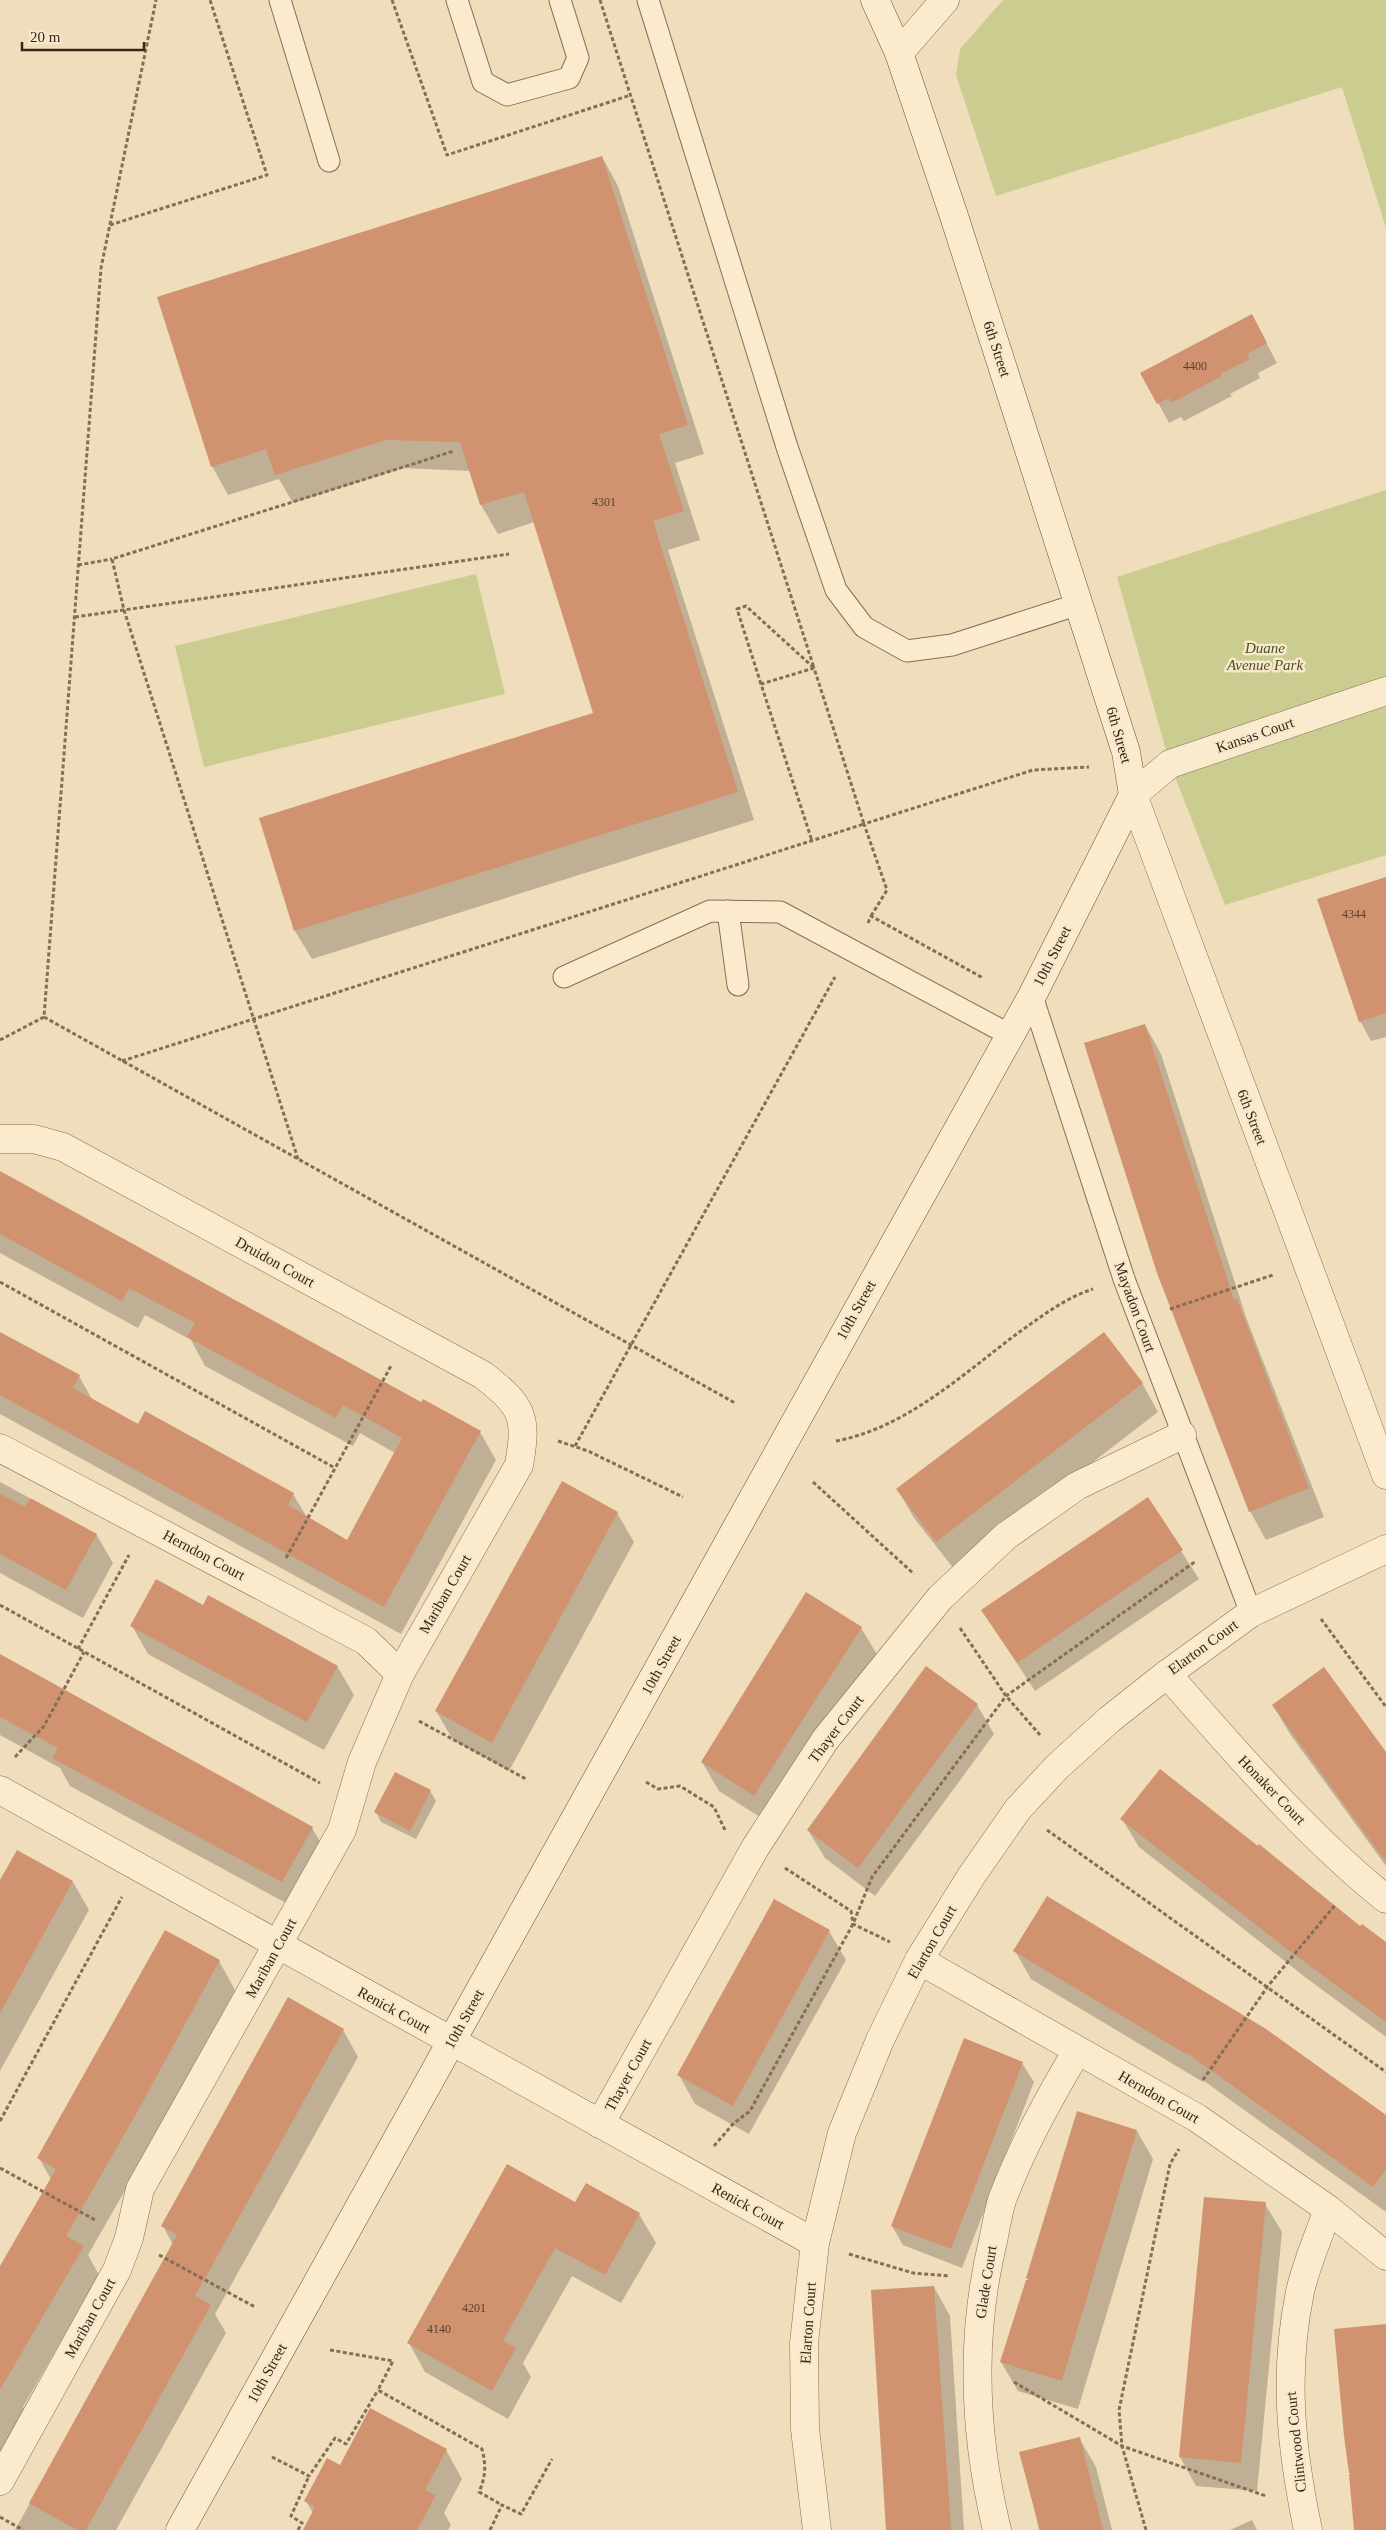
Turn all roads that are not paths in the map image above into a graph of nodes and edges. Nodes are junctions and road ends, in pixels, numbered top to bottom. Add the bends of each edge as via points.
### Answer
1 (280, 0) edge
2 (457, 0) edge
3 (560, 0) edge
4 (648, 0) edge
5 (875, 0) edge
6 (945, 0) edge
7 (899, 53) junction
8 (328, 161) dead end
9 (1079, 604) junction
10 (1386, 691) edge
11 (1133, 795) junction
12 (728, 912) junction
13 (564, 977) dead end
14 (738, 985) dead end
15 (1032, 996) junction
16 (1010, 1035) junction
17 (0, 1139) edge
18 (523, 1428) joint
19 (1182, 1435) junction
20 (0, 1448) edge
21 (1386, 1475) edge
22 (1386, 1549) edge
23 (1251, 1613) junction
24 (400, 1674) junction
25 (1167, 1674) junction
26 (3, 1799) edge
27 (1386, 1899) edge
28 (278, 1945) junction
29 (918, 1960) junction
30 (451, 2041) junction
31 (1076, 2051) junction
32 (600, 2124) junction
33 (1328, 2210) junction
34 (815, 2244) junction
35 (1386, 2256) edge
36 (0, 2481) edge
37 (1306, 2519) edge
38 (180, 2530) edge
39 (817, 2530) edge
40 (997, 2530) edge

1 - 8 lane
2 - 3 lane via 483,82 507,95 569,78 578,58
4 - 9 lane via 787,447 836,590 864,627 907,651 952,645
5 - 7 street, 6th Street
6 - 7 street
7 - 9 street, 6th Street
9 - 11 street, 6th Street via 1126,752
10 - 11 street, Kansas Court via 1170,764
11 - 15 street, 10th Street
11 - 21 street, 6th Street
12 - 13 lane via 710,911
12 - 14 lane
12 - 16 lane via 780,912
15 - 16 street, 10th Street
15 - 19 lane, Mayadon Court via 1124,1278
16 - 30 street, 10th Street
17 - 18 street, Druidon Court via 34,1139 63,1147 483,1375 508,1395 520,1410
18 - 24 street, Mariban Court via 519,1465
19 - 23 lane, Mayadon Court
19 - 32 street, Thayer Court via 1077,1486 1006,1536 940,1598 825,1740 755,1848
20 - 24 street, Herndon Court via 366,1642
22 - 23 street, Elarton Court
23 - 25 street, Elarton Court
24 - 28 street, Mariban Court via 362,1762 342,1830
25 - 27 street, Honaker Court via 1256,1776 1359,1877
25 - 29 street, Elarton Court via 1057,1767 1018,1809
26 - 28 street, Renick Court via 138,1867
28 - 30 street, Renick Court
28 - 36 street, Mariban Court via 140,2189 129,2238 117,2270
29 - 31 street, Herndon Court
29 - 34 street, Elarton Court via 880,2040 842,2133
30 - 32 street, Renick Court
30 - 38 street, 10th Street
31 - 33 street, Herndon Court via 1189,2114
31 - 40 street, Glade Court via 1034,2123 1002,2202 984,2279 976,2360 978,2422
32 - 34 street, Renick Court
33 - 35 street, Herndon Court
33 - 37 street, Clintwood Court via 1300,2291 1291,2351 1289,2409
34 - 39 street, Elarton Court via 804,2343 805,2429

